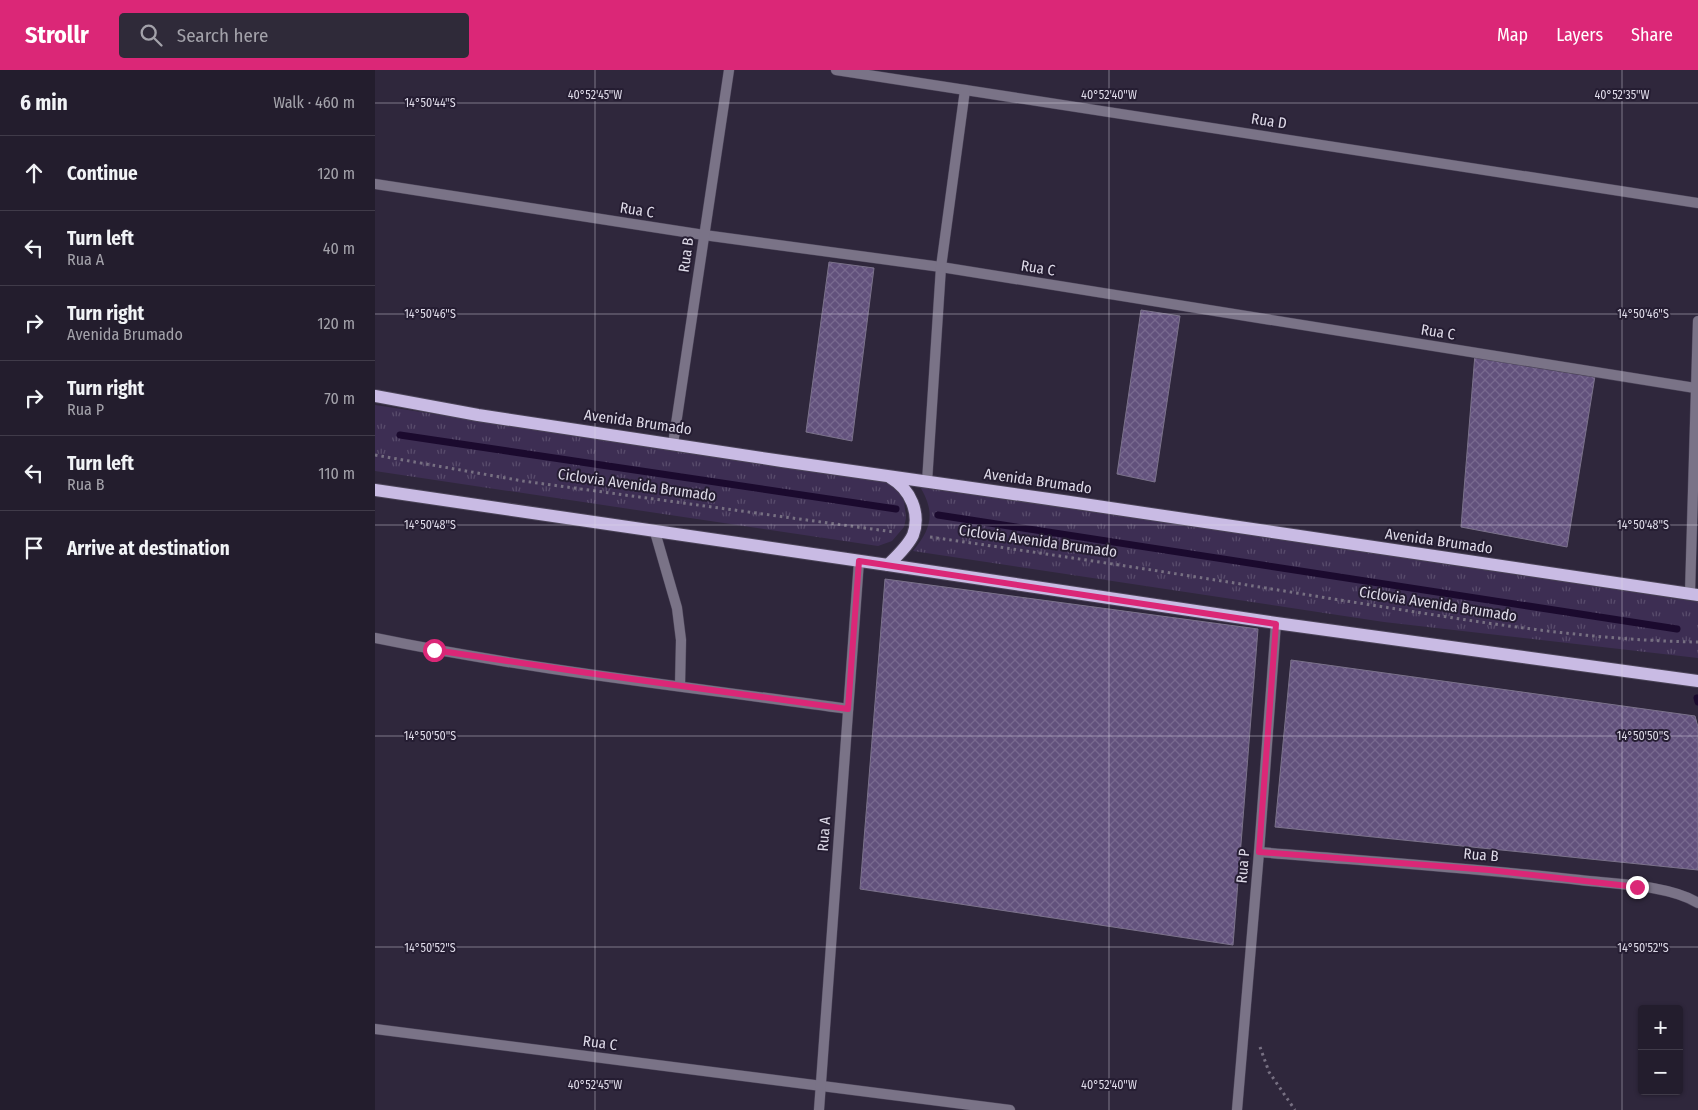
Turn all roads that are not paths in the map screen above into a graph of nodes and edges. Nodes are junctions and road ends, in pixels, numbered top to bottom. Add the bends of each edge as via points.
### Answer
1 (729, 70) edge
2 (836, 70) edge
3 (965, 90) junction
4 (375, 184) edge
5 (1698, 202) edge
6 (704, 235) junction
7 (941, 267) junction
8 (1698, 321) edge
9 (1697, 363) edge
10 (1695, 388) junction
11 (375, 396) edge
12 (673, 444) junction
13 (889, 477) junction
14 (927, 482) junction
15 (375, 490) edge
16 (655, 532) junction
17 (859, 561) junction
18 (888, 564) junction
19 (1694, 594) edge
20 (1276, 624) junction
21 (375, 638) edge
22 (1698, 681) edge
23 (680, 686) junction
24 (848, 709) junction
25 (1259, 852) junction
26 (1698, 903) edge
27 (375, 1029) edge
28 (820, 1086) junction
29 (819, 1110) edge
30 (1011, 1110) edge
31 (1237, 1110) edge

1 - 6 street, Rua B
2 - 3 street, Rua D
3 - 5 street, Rua D
3 - 7 street
4 - 6 street, Rua C
6 - 7 street, Rua C
6 - 12 street, Rua B
7 - 10 street, Rua C
7 - 14 street
8 - 9 street
9 - 10 street
10 - 19 street
11 - 12 main road, Avenida Brumado
12 - 13 main road, Avenida Brumado
13 - 14 main road, Avenida Brumado
13 - 18 main road via 908,492 915,517 913,534
14 - 19 main road, Avenida Brumado
15 - 16 main road
16 - 17 main road
16 - 23 street via 677,608 681,640
17 - 18 main road
17 - 24 street, Rua A
18 - 20 main road
20 - 22 main road
20 - 25 street, Rua P
21 - 23 street
23 - 24 street
24 - 28 street, Rua A
25 - 26 street, Rua B via 1489,870 1663,890
25 - 31 street, Rua P
27 - 28 street, Rua C
28 - 29 street, Rua A
28 - 30 street, Rua C

